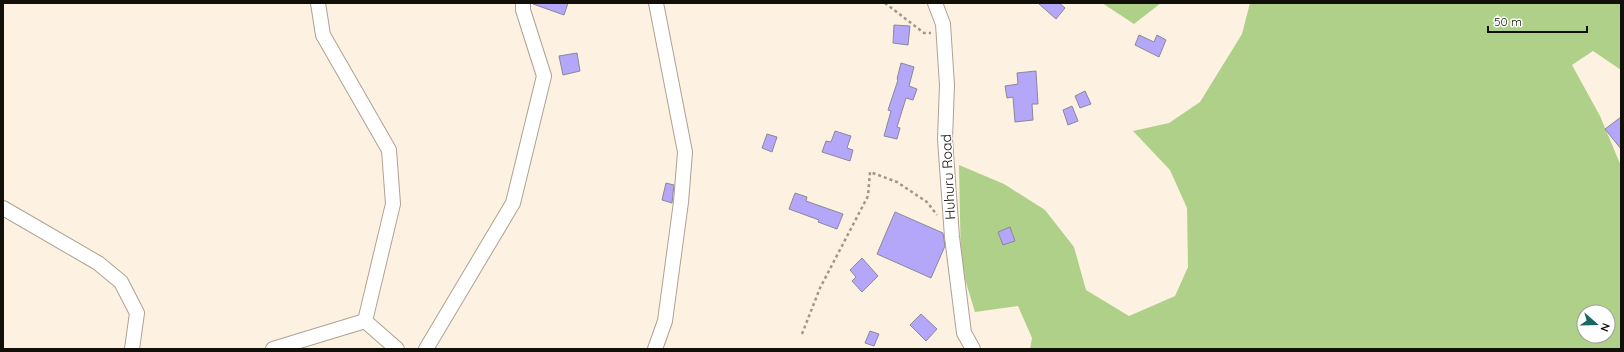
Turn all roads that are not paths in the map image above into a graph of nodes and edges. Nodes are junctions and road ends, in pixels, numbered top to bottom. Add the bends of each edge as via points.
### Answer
1 (318, 3) edge
2 (523, 3) edge
3 (656, 3) edge
4 (935, 3) edge
5 (3, 208) edge
6 (365, 321) junction
7 (132, 349) edge
8 (273, 349) edge
9 (397, 349) edge
10 (426, 349) edge
11 (655, 349) edge
12 (973, 349) edge

1 - 6 street via 323,35 389,150 392,204
2 - 10 street via 544,76 513,203
3 - 11 street via 685,152 665,321
4 - 12 street, Huhuru Road via 944,33 945,139 952,237 964,333
5 - 7 street via 98,263 121,282 137,313
6 - 8 street
6 - 9 street

